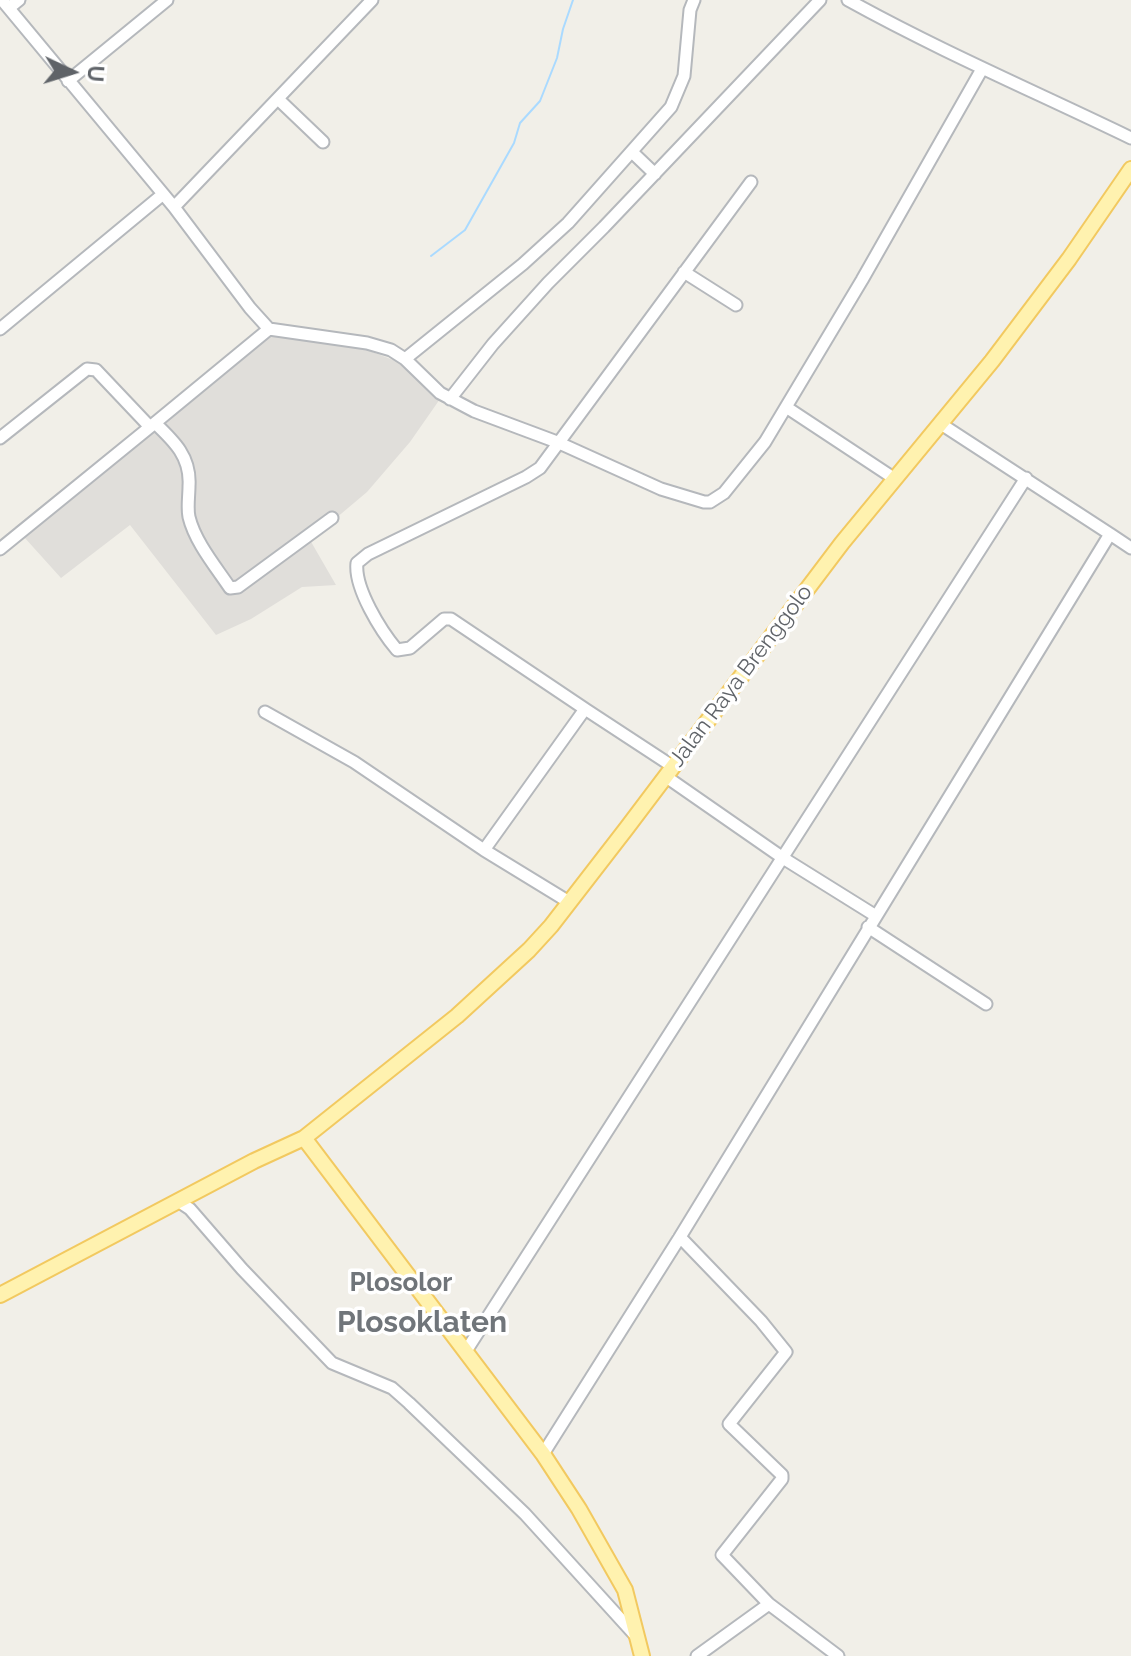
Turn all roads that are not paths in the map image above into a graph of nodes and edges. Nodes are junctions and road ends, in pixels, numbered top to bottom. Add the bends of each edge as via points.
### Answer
1 (19, 0) edge
2 (167, 0) edge
3 (372, 0) edge
4 (694, 0) edge
5 (820, 0) edge
6 (848, 0) edge
7 (5, 4) edge
8 (982, 69) junction
9 (68, 81) junction
10 (278, 99) junction
11 (1131, 138) edge
12 (323, 142) dead end
13 (632, 152) junction
14 (1131, 169) edge
15 (655, 174) junction
16 (751, 182) dead end
17 (162, 195) junction
18 (174, 207) junction
19 (684, 272) junction
20 (736, 305) dead end
21 (0, 329) edge
22 (269, 329) junction
23 (405, 359) junction
24 (450, 399) junction
25 (786, 407) junction
26 (941, 424) junction
27 (152, 425) junction
28 (0, 438) edge
29 (557, 442) junction
30 (1026, 478) junction
31 (895, 479) junction
32 (332, 518) dead end
33 (1110, 534) junction
34 (1131, 548) edge
35 (0, 549) edge
36 (585, 709) junction
37 (265, 712) dead end
38 (668, 771) junction
39 (484, 850) junction
40 (783, 858) junction
41 (569, 902) junction
42 (876, 916) junction
43 (868, 927) junction
44 (986, 1004) dead end
45 (304, 1138) junction
46 (178, 1201) junction
47 (680, 1237) junction
48 (0, 1295) edge
49 (466, 1351) junction
50 (543, 1454) junction
51 (769, 1604) junction
52 (639, 1639) junction
53 (642, 1656) edge
54 (697, 1656) edge
55 (838, 1656) edge

1 - 7 street
2 - 9 street
3 - 10 street
4 - 13 street via 680,91
5 - 15 street
6 - 8 street
7 - 9 street
8 - 11 street
8 - 25 street
9 - 17 street
10 - 12 street
10 - 18 street
13 - 15 street
13 - 23 street via 568,223
14 - 26 main road, Jalan Raya Brenggolo via 1069,259
15 - 24 street via 548,283
16 - 19 street
17 - 18 street
17 - 21 street
18 - 22 street
19 - 20 street
19 - 29 street
22 - 23 street via 379,346
22 - 27 street
23 - 24 street
24 - 29 street
25 - 29 street via 765,442 724,493 710,502 661,489
25 - 31 street
26 - 30 street
26 - 31 main road, Jalan Raya Brenggolo
27 - 28 street via 96,370 87,369
27 - 32 street via 175,442 187,461 192,529 230,588
27 - 35 street
29 - 36 street via 540,468 526,477 368,554 356,570 374,615 397,650 410,648 444,619 451,619
30 - 33 street
30 - 40 street
31 - 38 main road, Jalan Raya Brenggolo
33 - 34 street
33 - 42 street
36 - 38 street
36 - 39 street
37 - 39 street via 354,762
38 - 40 street
38 - 41 main road, Jalan Raya Brenggolo
39 - 41 street
40 - 42 street
40 - 49 street
41 - 45 main road, Jalan Raya Brenggolo via 529,950 457,1016
42 - 43 street
43 - 44 street
43 - 47 street
45 - 46 main road, Jalan Raya Brenggolo
45 - 49 main road
46 - 48 main road, Jalan Raya Brenggolo
46 - 52 street via 332,1363 392,1388 420,1413 525,1514
47 - 50 street
47 - 51 street via 786,1352 729,1422 783,1477 721,1553
49 - 50 main road
50 - 52 main road via 625,1590
51 - 54 street
51 - 55 street
52 - 53 main road

